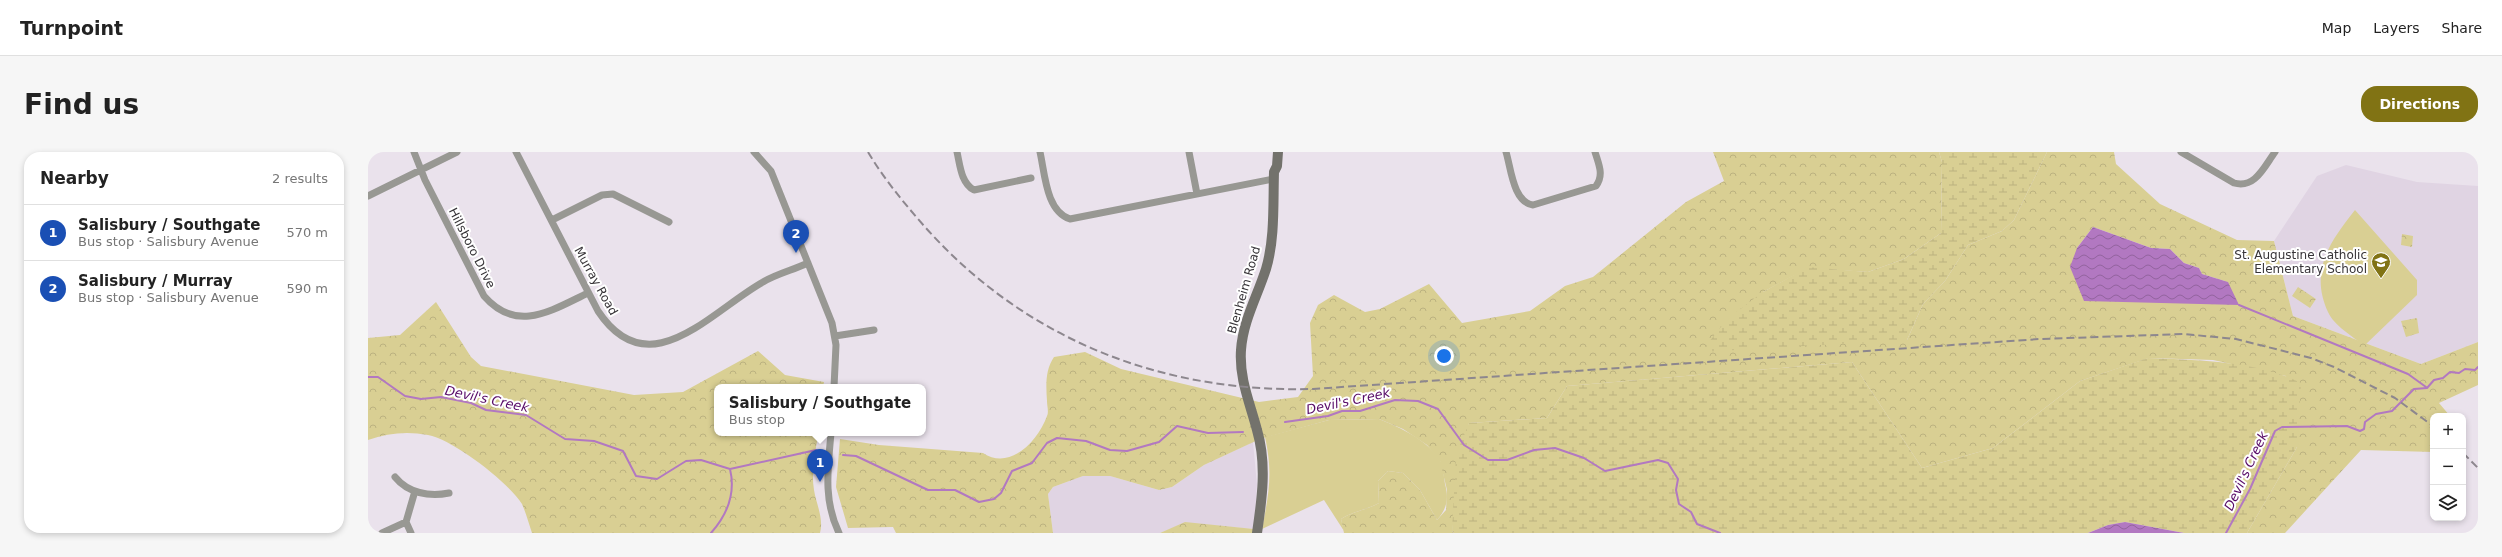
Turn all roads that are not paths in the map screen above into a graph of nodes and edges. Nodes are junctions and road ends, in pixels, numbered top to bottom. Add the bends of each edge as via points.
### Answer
1 (414, 152) edge
2 (457, 152) edge
3 (516, 152) edge
4 (754, 152) edge
5 (957, 152) edge
6 (1040, 152) edge
7 (1189, 152) edge
8 (1271, 152) edge
9 (1278, 152) edge
10 (1506, 152) edge
11 (1595, 152) edge
12 (2181, 152) edge
13 (2275, 152) edge
14 (421, 170) junction
15 (1274, 176) junction
16 (1031, 178) dead end
17 (1197, 194) junction
18 (368, 196) edge
19 (552, 220) junction
20 (669, 222) dead end
21 (808, 263) junction
22 (588, 293) junction
23 (874, 330) dead end
24 (835, 336) junction
25 (834, 384) edge
26 (831, 436) edge
27 (395, 477) dead end
28 (415, 491) junction
29 (449, 493) dead end
30 (406, 522) junction
31 (382, 533) edge
32 (411, 533) edge
33 (839, 533) edge
34 (1257, 533) edge

1 - 14 street, Hillsboro Drive
2 - 14 street
3 - 19 street, Murray Road
4 - 21 street via 771,171
5 - 16 street via 967,187 974,190
6 - 17 street via 1053,208 1061,216 1070,219
7 - 17 street
8 - 15 main road, Blenheim Road
9 - 15 main road, Blenheim Road
10 - 11 street via 1519,197 1526,204 1533,205 1596,186 1601,179 1601,172
12 - 13 street via 2243,186 2252,182
14 - 18 street
14 - 22 street, Hillsboro Drive via 490,304 517,316 532,317
15 - 17 street
15 - 34 main road, Blenheim Road via 1270,250 1243,332 1241,351 1244,387 1258,430 1263,464
19 - 20 street via 602,195 614,194
19 - 22 street, Murray Road
21 - 22 street, Murray Road via 763,282 689,334 665,344 634,341 615,331 606,323
21 - 24 street via 828,310
23 - 24 street
24 - 25 street
26 - 33 street via 827,492 831,513
27 - 28 street via 403,487
28 - 29 street via 435,496
28 - 30 street
30 - 31 street
30 - 32 street

